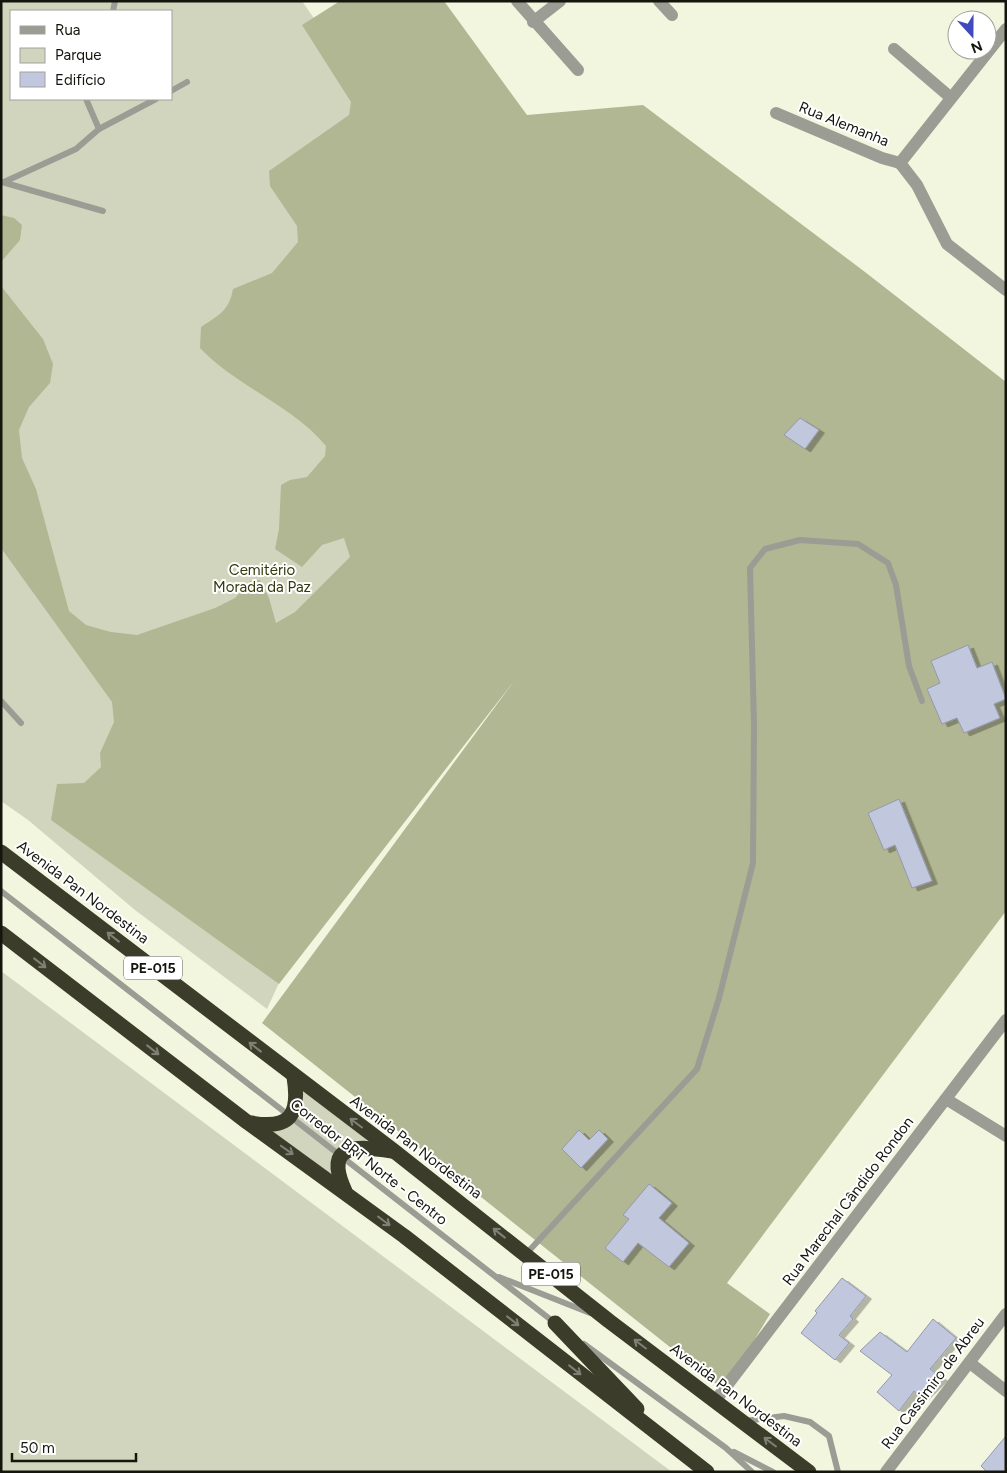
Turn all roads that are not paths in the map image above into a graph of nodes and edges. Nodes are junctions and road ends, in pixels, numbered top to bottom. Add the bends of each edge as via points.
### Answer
1 (517, 1) edge
2 (560, 1) edge
3 (659, 1) edge
4 (672, 15) dead end
5 (534, 22) junction
6 (1006, 29) edge
7 (894, 49) dead end
8 (578, 70) dead end
9 (187, 82) dead end
10 (172, 90) edge
11 (950, 97) junction
12 (86, 100) edge
13 (154, 100) edge
14 (776, 113) dead end
15 (99, 129) junction
16 (900, 163) junction
17 (2, 182) edge
18 (103, 211) dead end
19 (1006, 290) edge
20 (1, 701) edge
21 (922, 701) dead end
22 (21, 723) dead end
23 (1, 852) edge
24 (1, 892) edge
25 (1, 933) edge
26 (1006, 1020) edge
27 (294, 1076) junction
28 (946, 1099) junction
29 (290, 1117) junction
30 (247, 1122) junction
31 (1006, 1136) edge
32 (394, 1151) junction
33 (340, 1156) junction
34 (345, 1192) junction
35 (526, 1254) junction
36 (492, 1274) junction
37 (1006, 1314) edge
38 (609, 1321) junction
39 (555, 1323) junction
40 (970, 1363) junction
41 (1006, 1391) edge
42 (716, 1401) junction
43 (743, 1422) junction
44 (667, 1440) junction
45 (726, 1448) junction
46 (707, 1472) edge
47 (752, 1472) edge
48 (773, 1472) edge
49 (809, 1472) edge
50 (838, 1472) edge
51 (886, 1472) edge

1 - 5 street
2 - 5 street
3 - 4 street
5 - 8 street
6 - 11 street
7 - 11 street
9 - 10 lane
11 - 16 street
12 - 15 lane
13 - 15 lane
14 - 16 street, Rua Alemanha
15 - 17 lane via 76,149
16 - 19 street via 917,185 947,244
17 - 18 lane
20 - 22 lane
21 - 35 lane via 909,666 896,585 888,563 858,544 800,540 765,549 750,568 753,863 719,998 697,1069
27 -> 23 highway, Avenida Pan Nordestina / PE-015
24 - 29 lane, Corredor BRT Norte - Centro
25 -> 30 highway
26 - 28 street, Rua Marechal Cândido Rondon
27 - 29 highway via 296,1109
32 -> 27 highway, Avenida Pan Nordestina / PE-015
28 - 31 street
28 - 42 street, Rua Marechal Cândido Rondon
29 - 30 highway via 280,1124 266,1126
29 - 33 lane, Corredor BRT Norte - Centro
30 -> 34 highway
32 - 33 highway via 357,1148
35 -> 32 highway, Avenida Pan Nordestina / PE-015
33 - 34 highway via 336,1166
33 - 36 lane, Corredor BRT Norte - Centro
34 -> 44 highway
35 - 38 highway, Avenida Pan Nordestina / PE-015
36 - 38 lane
36 - 39 lane, Corredor BRT Norte - Centro
37 - 40 street, Rua Cassimiro de Abreu
42 -> 38 highway, Avenida Pan Nordestina / PE-015
39 - 44 highway
39 - 45 lane, Corredor BRT Norte - Centro
40 - 41 street
40 - 51 street, Rua Cassimiro de Abreu
42 - 43 highway, Avenida Pan Nordestina / PE-015
49 -> 43 highway, Avenida Pan Nordestina / PE-015
43 - 50 lane via 784,1416 810,1422 829,1436
44 - 46 highway
45 - 47 lane, Corredor BRT Norte - Centro
45 - 48 lane, Corredor BRT Norte - Centro

